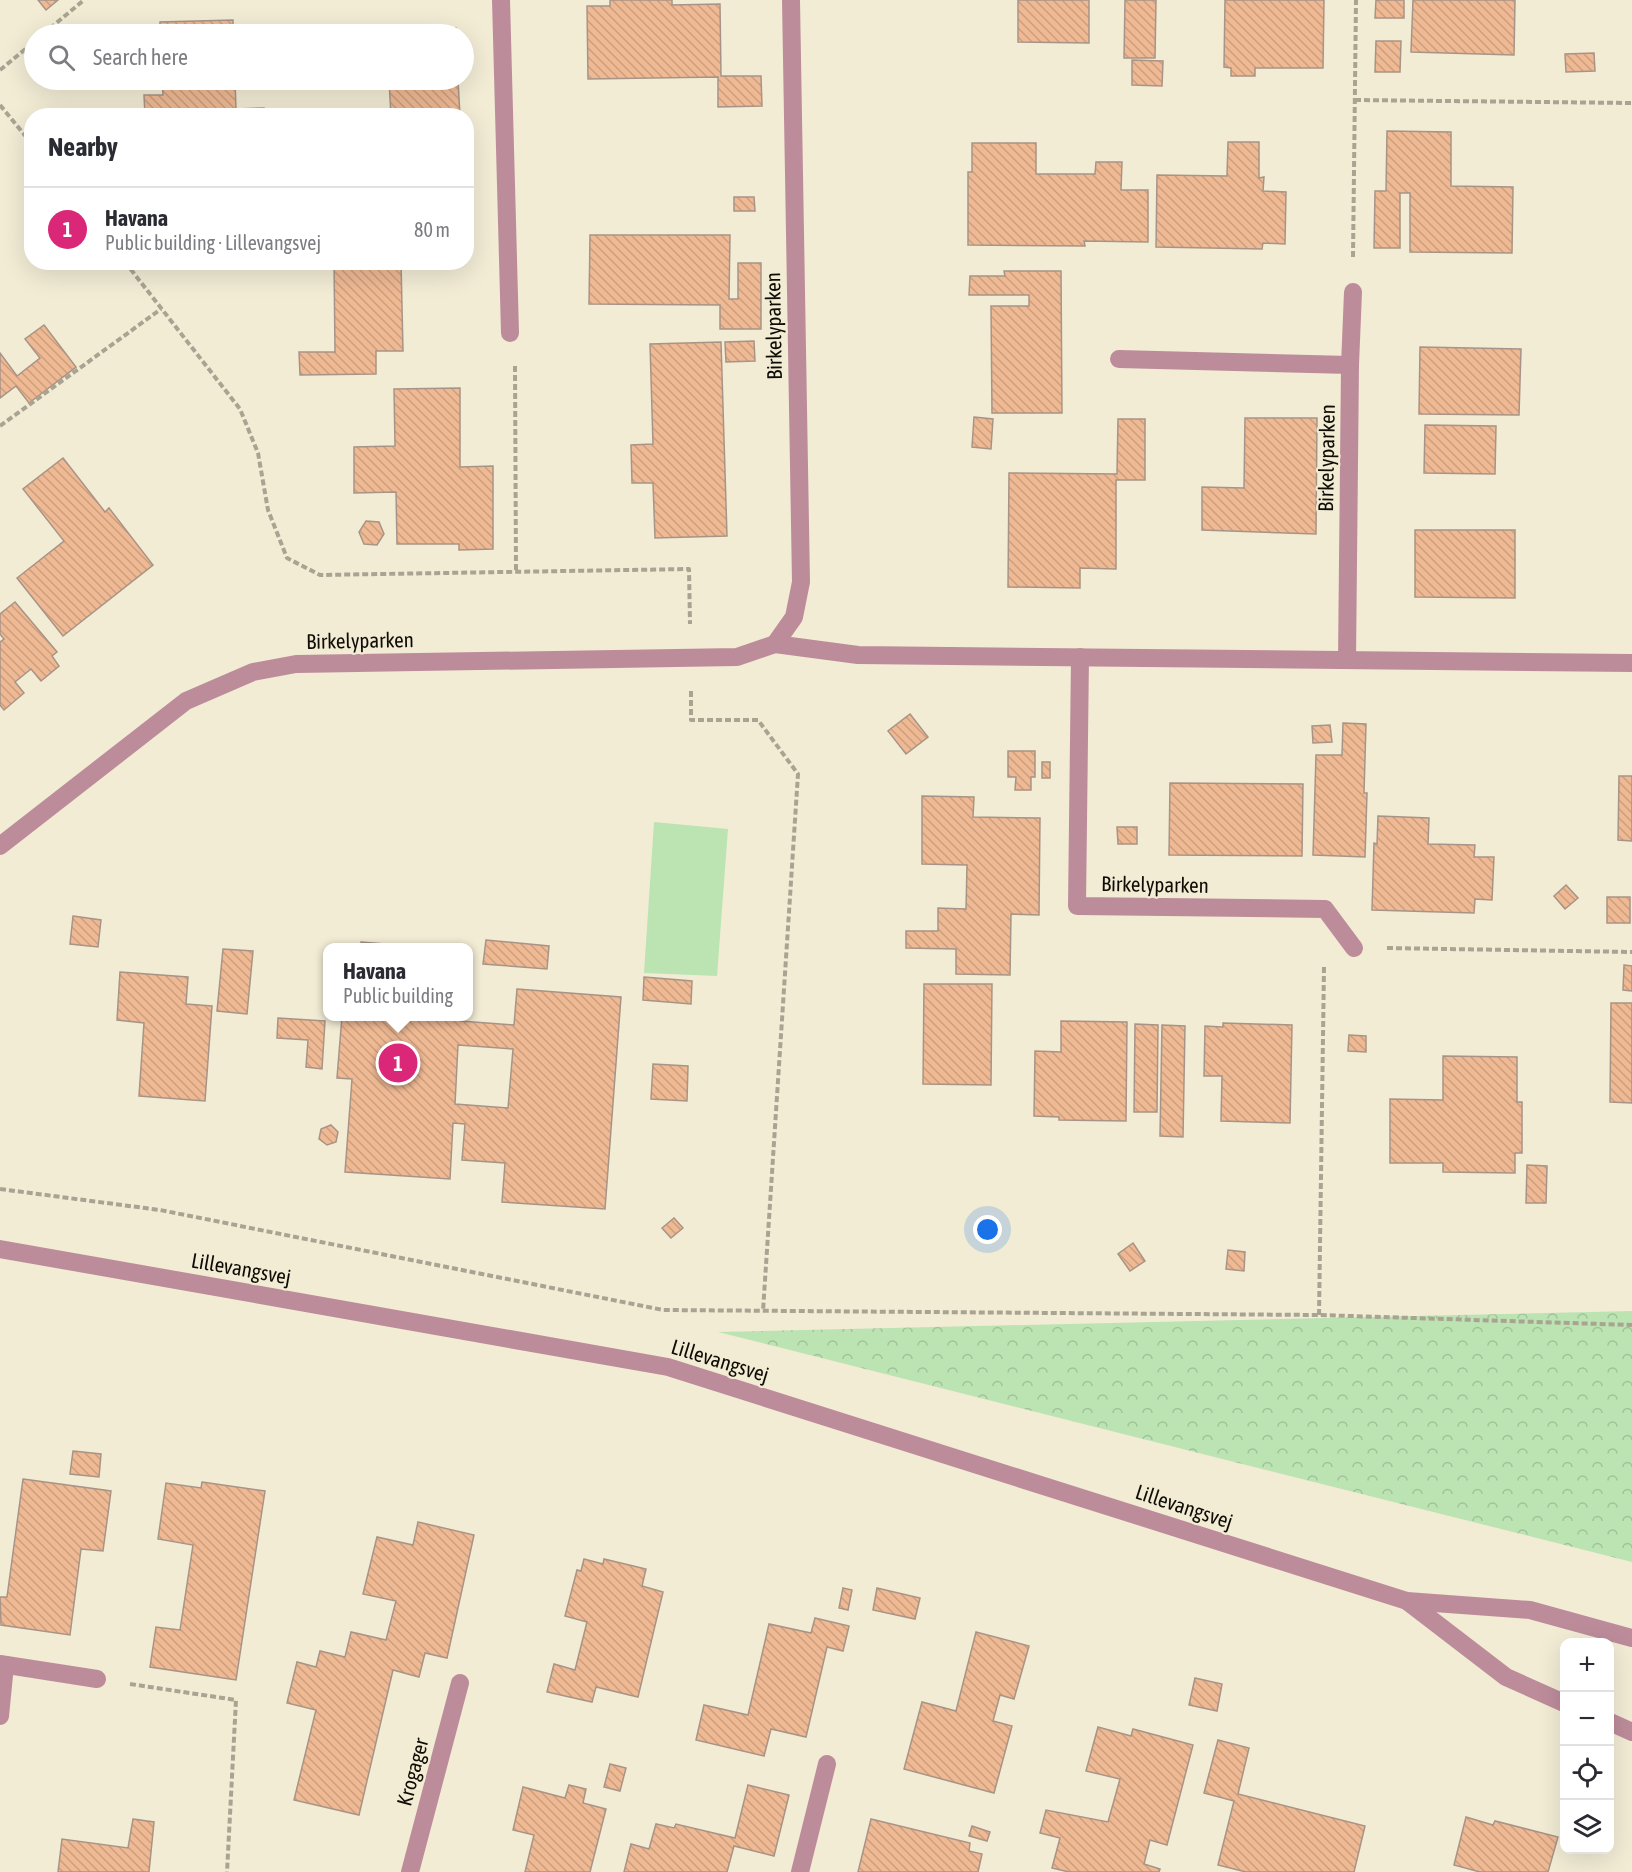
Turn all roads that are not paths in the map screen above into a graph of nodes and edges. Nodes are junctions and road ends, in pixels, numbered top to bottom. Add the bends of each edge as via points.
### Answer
1 (501, 0) edge
2 (791, 0) edge
3 (1353, 292) road end
4 (510, 333) road end
5 (1119, 359) dead end
6 (1350, 365) junction
7 (775, 644) junction
8 (1080, 657) junction
9 (1347, 660) junction
10 (1632, 663) edge
11 (0, 846) edge
12 (1354, 948) road end
13 (0, 1249) edge
14 (1407, 1601) junction
15 (1632, 1638) edge
16 (3, 1664) edge
17 (97, 1679) road end
18 (460, 1683) dead end
19 (1560, 1701) edge
20 (0, 1716) edge
21 (1614, 1724) edge
22 (1632, 1732) edge
23 (827, 1764) dead end
24 (410, 1872) edge
25 (800, 1872) edge

1 - 4 street
2 - 7 street, Birkelyparken via 801,582 794,616
3 - 6 street, Birkelyparken
5 - 6 street
6 - 9 street, Birkelyparken
7 - 8 street, Birkelyparken via 858,655
7 - 11 street, Birkelyparken via 737,657 296,664 253,672 186,701
8 - 9 street, Birkelyparken
8 - 12 street, Birkelyparken via 1077,906 1324,909
9 - 10 street, Birkelyparken
13 - 14 street, Lillevangsvej via 668,1367
14 - 15 street, Lillevangsvej via 1530,1610
14 - 19 street, Lillevangsvej via 1506,1677
16 - 17 street
16 - 20 street
18 - 24 street, Krogager
21 - 22 street
23 - 25 street

